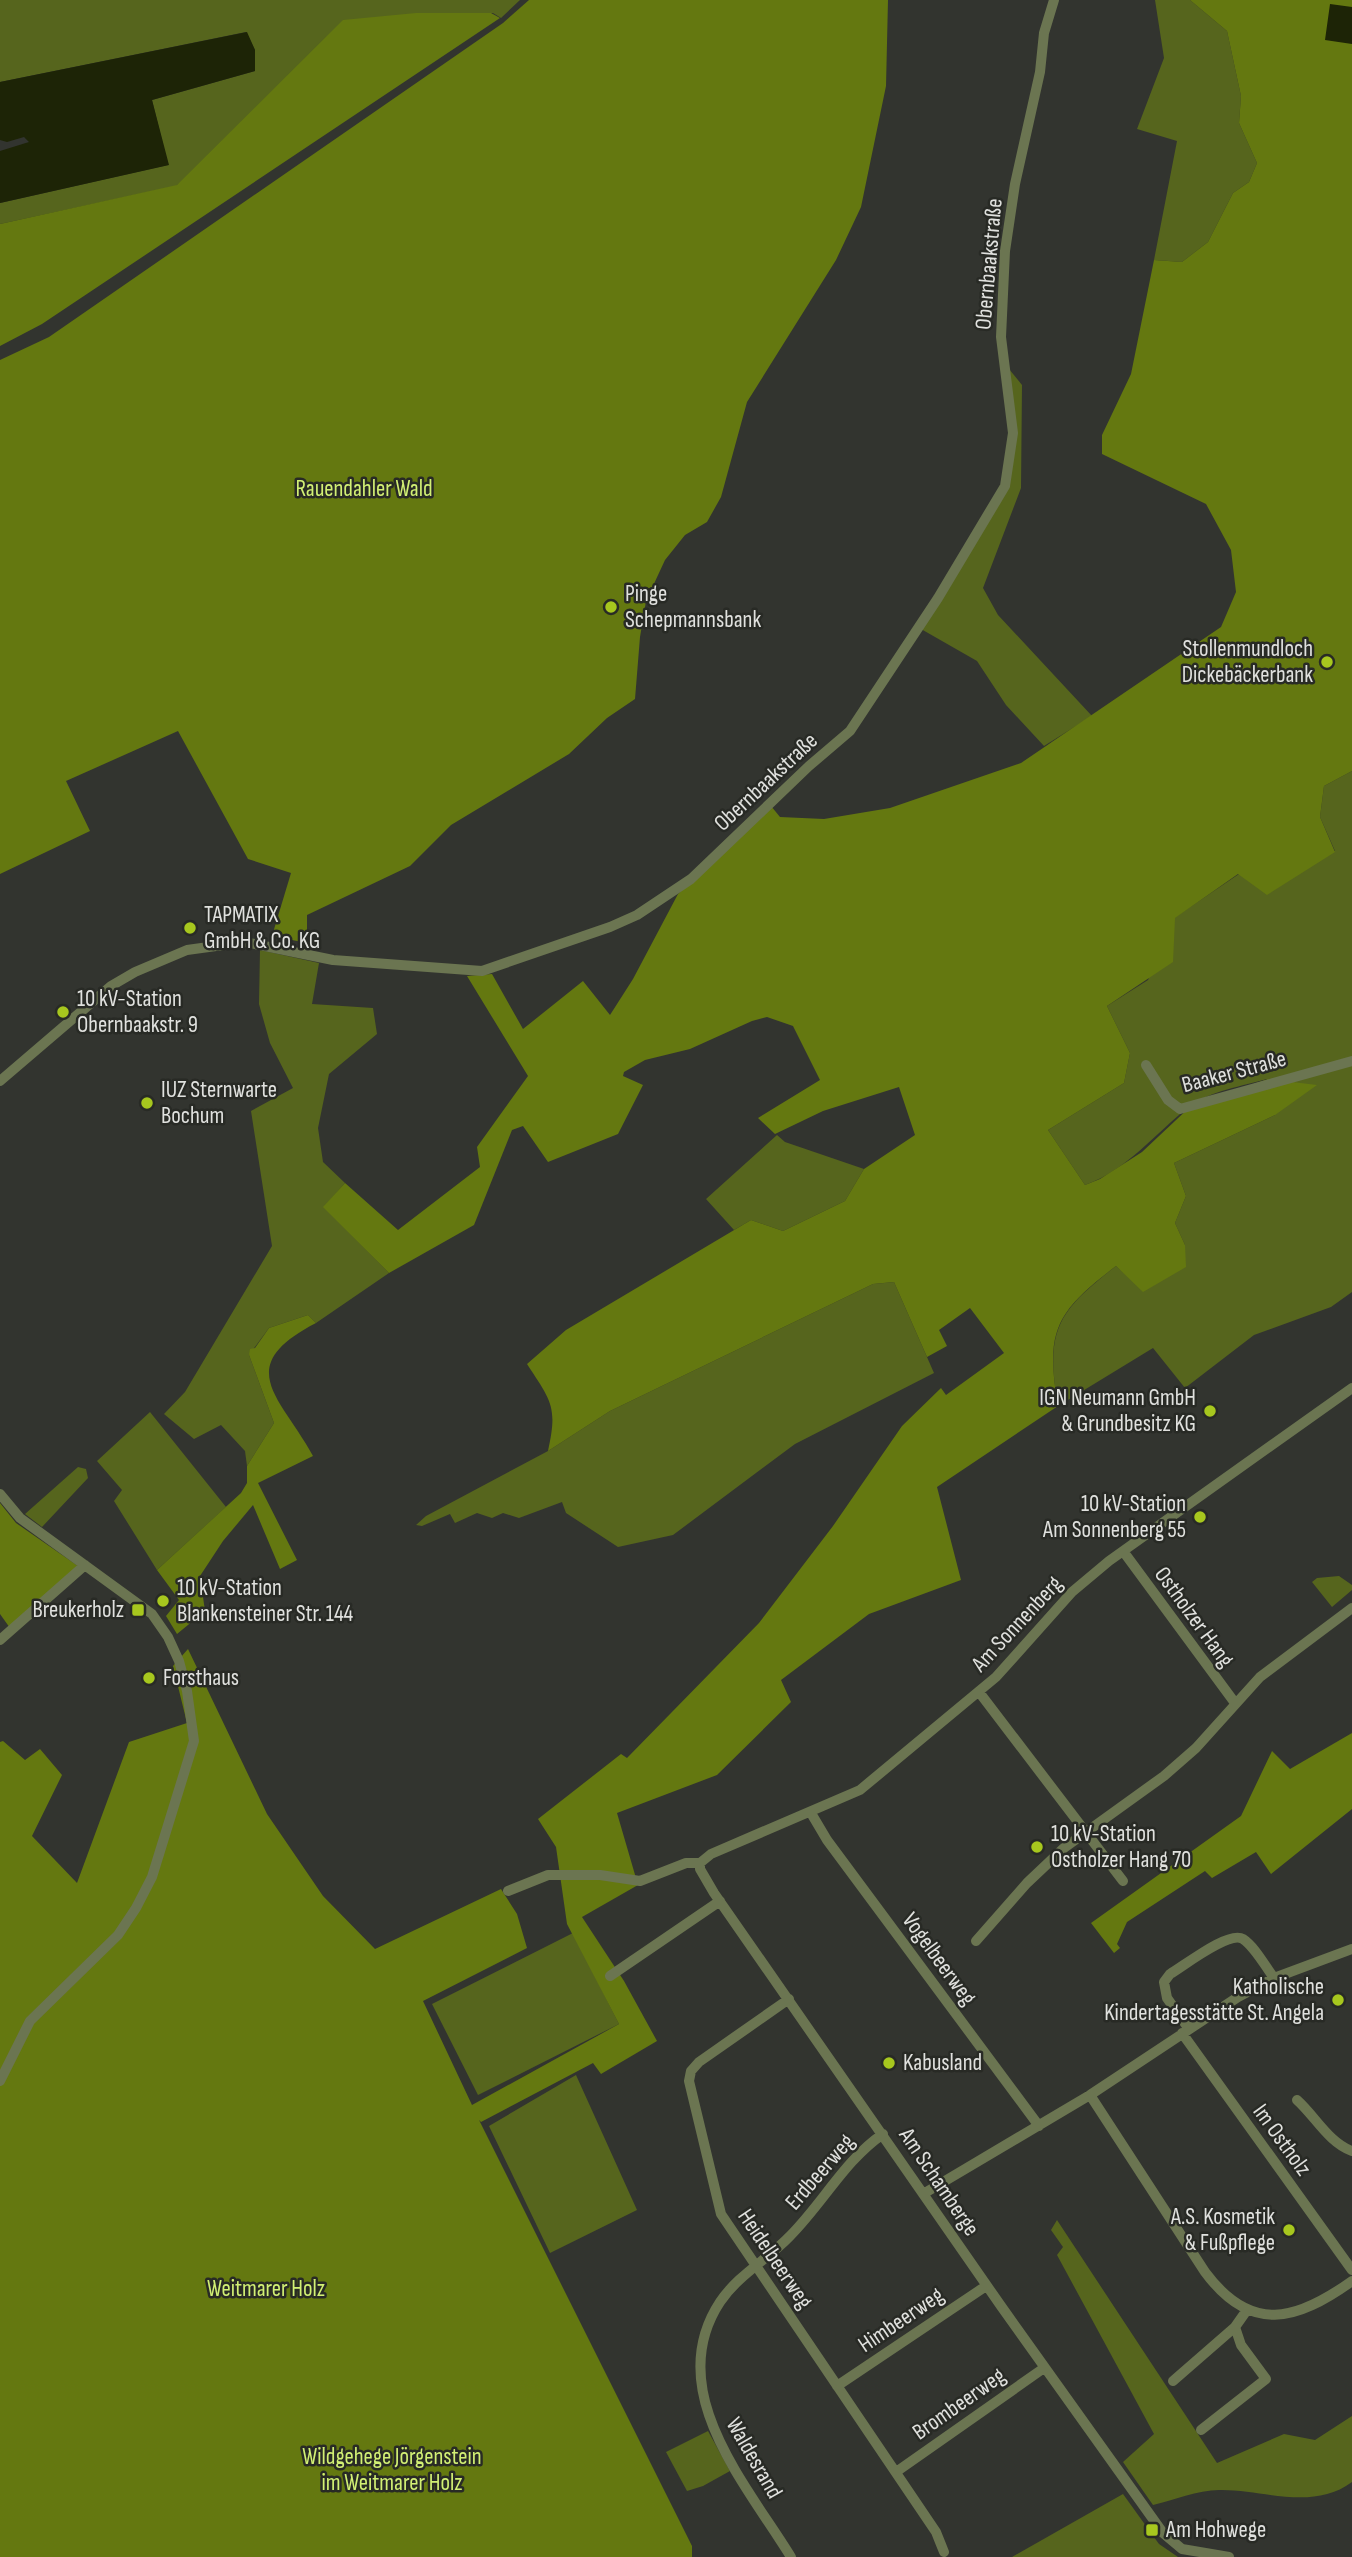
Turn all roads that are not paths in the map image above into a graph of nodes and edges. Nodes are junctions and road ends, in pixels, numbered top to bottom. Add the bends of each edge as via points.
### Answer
1 (1054, 0) edge
2 (1352, 1061) edge
3 (1146, 1065) dead end
4 (0, 1081) edge
5 (1352, 1388) edge
6 (0, 1494) edge
7 (1123, 1551) junction
8 (85, 1565) junction
9 (1352, 1608) edge
10 (0, 1640) edge
11 (979, 1692) junction
12 (1235, 1703) junction
13 (811, 1813) junction
14 (1084, 1831) junction
15 (700, 1863) junction
16 (1123, 1881) dead end
17 (508, 1891) dead end
18 (720, 1901) junction
19 (976, 1941) dead end
20 (1352, 1949) edge
21 (610, 1976) dead end
22 (1274, 1978) junction
23 (789, 1999) junction
24 (1185, 2031) junction
25 (0, 2081) edge
26 (1090, 2095) junction
27 (1297, 2100) dead end
28 (1039, 2126) junction
29 (883, 2134) junction
30 (1352, 2151) edge
31 (923, 2194) junction
32 (757, 2265) junction
33 (1352, 2270) edge
34 (1352, 2281) edge
35 (986, 2286) junction
36 (1247, 2310) junction
37 (1235, 2327) junction
38 (1044, 2368) junction
39 (1173, 2381) dead end
40 (837, 2386) junction
41 (1201, 2430) dead end
42 (896, 2472) junction
43 (944, 2552) dead end
44 (791, 2557) edge
45 (1229, 2557) edge

1 - 4 street, Obernbaakstraße via 1005,251 1001,337 1013,433 1005,486 850,731 691,880 610,927 482,971 333,960 245,942 187,950 111,986
2 - 3 street, Baaker Straße via 1180,1109 1168,1100
5 - 7 street, Am Sonnenberg
6 - 8 street via 20,1518
7 - 11 street, Am Sonnenberg via 1072,1592
7 - 12 street, Ostholzer Hang
8 - 10 street
8 - 25 street via 142,1606 168,1637 187,1691 194,1741 152,1877 136,1908 118,1935 30,2021
9 - 12 street, Ostholzer Hang via 1260,1677
11 - 13 street, Am Sonnenberg via 860,1790
11 - 14 street
12 - 14 street, Ostholzer Hang via 1180,1763
13 - 15 street, Am Sonnenberg via 711,1854
13 - 28 street, Vogelbeerweg
14 - 16 street
14 - 19 street, Ostholzer Hang via 1027,1883
15 - 17 street, Am Sonnenberg via 686,1863 640,1881 548,1875
15 - 18 street
18 - 21 street
18 - 23 street, Am Schamberge
20 - 22 street
22 - 24 street
22 - 24 street, Im Ostholz via 1245,1940 1226,1938 1164,1982 1167,1998
23 - 29 street, Am Schamberge
23 - 32 street, Heidelbeerweg via 699,2062 689,2077 718,2207
24 - 26 street
24 - 33 street, Im Ostholz
26 - 28 street
26 - 36 street via 1205,2272 1225,2296
27 - 30 street, Im Ostholz via 1336,2143
28 - 31 street
29 - 31 street, Am Schamberge
29 - 32 street, Erdbeerweg via 855,2157 824,2200
31 - 35 street, Am Schamberge
32 - 40 street, Heidelbeerweg
32 - 44 street, Waldesrand via 712,2316 701,2351 702,2388 713,2428
34 - 36 street via 1300,2312 1271,2316
35 - 38 street, Am Schamberge
35 - 40 street, Himbeerweg
36 - 37 street
37 - 39 street
37 - 41 street via 1241,2345 1266,2379
38 - 42 street, Brombeerweg
38 - 45 street, Am Schamberge via 1163,2533 1182,2549
40 - 42 street, Heidelbeerweg
42 - 43 street, Heidelbeerweg

